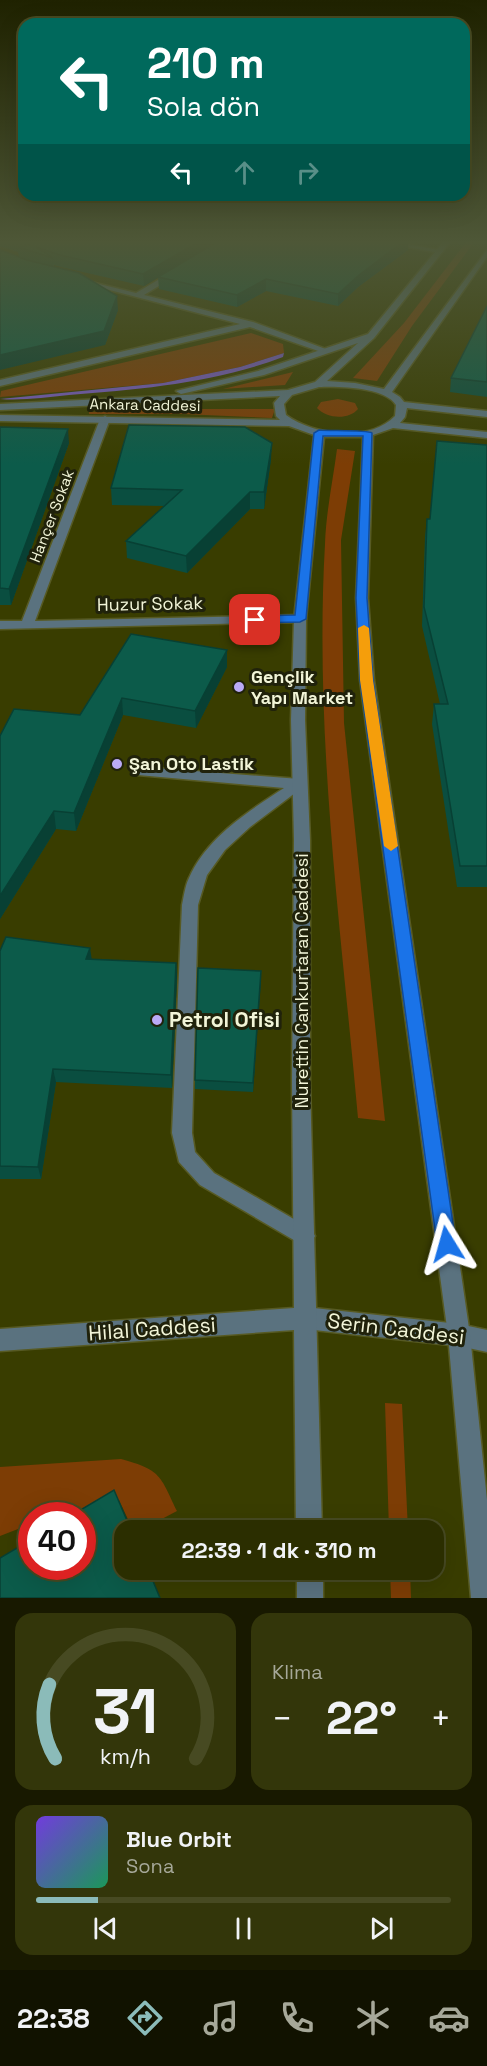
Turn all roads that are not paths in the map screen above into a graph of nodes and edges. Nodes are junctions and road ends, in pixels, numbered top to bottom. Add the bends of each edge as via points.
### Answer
1 (216, 316) edge
2 (388, 316) edge
3 (441, 316) edge
4 (250, 324) junction
5 (371, 336) junction
6 (327, 351) junction
7 (0, 383) edge
8 (318, 384) junction
9 (289, 393) junction
10 (386, 393) junction
11 (113, 402) junction
12 (401, 405) junction
13 (0, 407) edge
14 (487, 414) edge
15 (0, 418) edge
16 (105, 419) junction
17 (290, 423) junction
18 (392, 425) junction
19 (319, 433) junction
20 (368, 433) junction
21 (487, 435) edge
22 (300, 619) junction
23 (27, 624) junction
24 (0, 625) edge
25 (143, 772) dead end
26 (300, 784) junction
27 (304, 1236) junction
28 (305, 1318) junction
29 (459, 1335) junction
30 (0, 1340) edge
31 (487, 1341) edge
32 (309, 1520) edge
33 (310, 1580) edge
34 (310, 1598) edge
35 (484, 1598) edge

1 - 4 street
2 - 5 street
3 - 10 street
4 - 6 street
4 - 7 street
5 - 6 street, Ankara Caddesi
5 - 8 street
6 - 11 street, Ankara Caddesi via 223,383
8 - 9 street, Ankara Caddesi
8 - 10 street via 354,384
9 - 11 street, Ankara Caddesi
9 - 17 street via 279,403 279,410
10 - 12 street
11 - 13 street, Ankara Caddesi
12 - 14 street
12 - 18 street via 402,412
15 - 16 street, Ankara Caddesi
16 - 17 street, Ankara Caddesi
16 - 23 street, Hançer Sokak
17 - 19 street, Ankara Caddesi
18 - 20 street, Ankara Caddesi
18 - 21 street
19 - 20 street, Ankara Caddesi
19 - 22 street, Nurettin Cankurtaran Caddesi
20 - 29 street via 362,598 366,680
22 - 23 street, Huzur Sokak
22 - 26 street, Nurettin Cankurtaran Caddesi
23 - 24 street, Huzur Sokak
25 - 26 street
26 - 27 street, Nurettin Cankurtaran Caddesi
26 - 27 street via 233,833 198,875 190,905 182,1133 186,1156 207,1179
27 - 28 street, Nurettin Cankurtaran Caddesi
28 - 29 street, Serin Caddesi
28 - 30 street, Hilal Caddesi
28 - 32 street, Nurettin Cankurtaran Caddesi
29 - 31 street, Serin Caddesi
29 - 35 street
33 - 34 street

